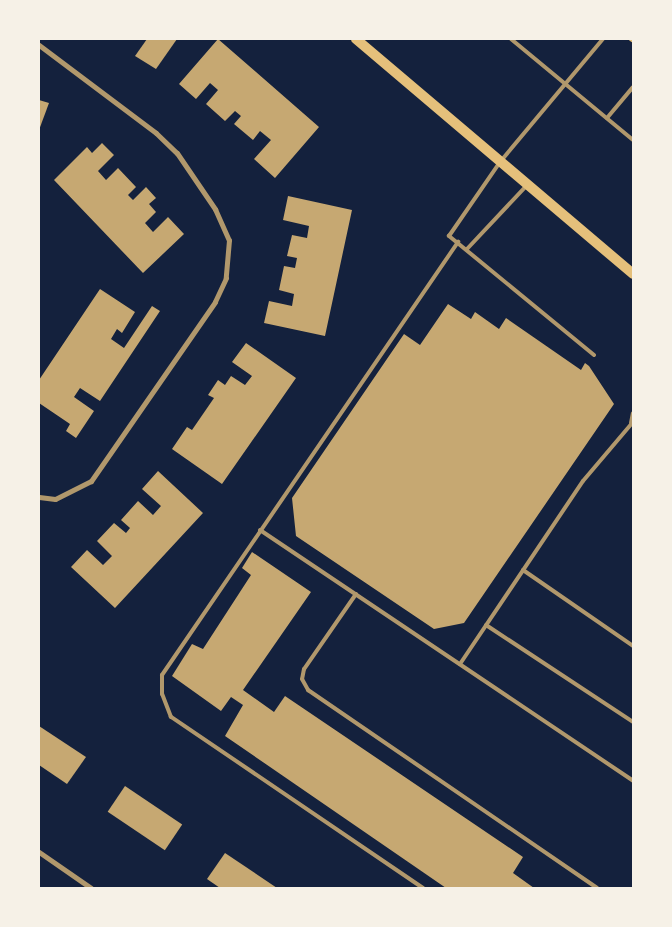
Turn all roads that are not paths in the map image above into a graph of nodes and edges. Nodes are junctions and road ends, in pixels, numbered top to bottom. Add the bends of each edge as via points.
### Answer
1 (356, 39) edge
2 (511, 39) edge
3 (604, 39) edge
4 (39, 45) edge
5 (564, 84) junction
6 (633, 87) edge
7 (607, 118) junction
8 (633, 140) edge
9 (500, 162) junction
10 (528, 185) junction
11 (458, 242) junction
12 (467, 249) junction
13 (633, 274) edge
14 (594, 355) dead end
15 (633, 413) edge
16 (632, 424) edge
17 (39, 497) edge
18 (260, 530) junction
19 (523, 570) junction
20 (356, 594) junction
21 (486, 625) junction
22 (633, 646) edge
23 (460, 664) junction
24 (633, 722) edge
25 (633, 781) edge
26 (39, 852) edge
27 (92, 888) edge
28 (423, 888) edge
29 (598, 888) edge

1 - 9 main road
2 - 5 lane
3 - 5 lane
4 - 17 street via 156,133 176,153 215,209 229,240 228,266 222,290 91,481 55,499
5 - 7 lane
5 - 9 lane
6 - 7 lane
7 - 8 lane
9 - 10 main road
9 - 11 lane via 450,236
10 - 12 lane
10 - 13 main road
11 - 12 lane
11 - 18 lane
12 - 14 lane
15 - 16 lane
16 - 19 lane via 583,481
18 - 20 lane
18 - 28 lane via 162,675 162,694 171,717
19 - 21 lane
19 - 22 lane
20 - 23 lane
20 - 29 lane via 304,669 302,679 308,690
21 - 23 lane
21 - 24 lane
23 - 25 lane
26 - 27 street

